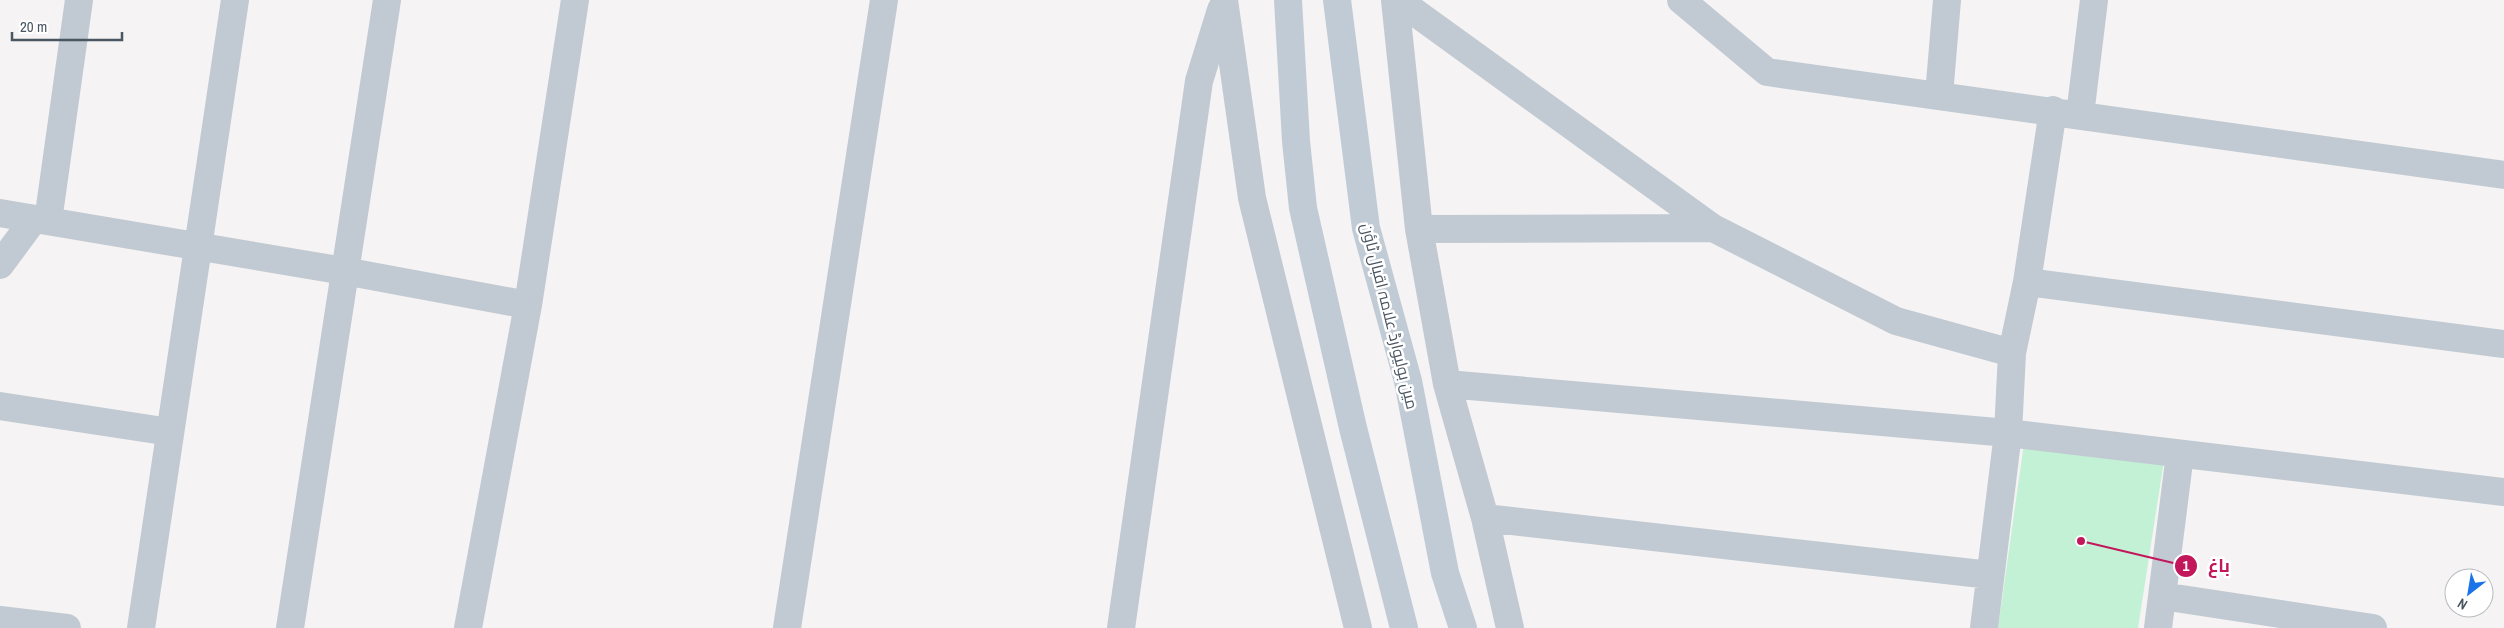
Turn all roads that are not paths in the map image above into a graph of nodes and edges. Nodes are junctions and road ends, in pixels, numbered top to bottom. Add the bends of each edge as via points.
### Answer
1 (79, 0) edge
2 (236, 0) edge
3 (387, 0) edge
4 (575, 0) edge
5 (884, 0) edge
6 (1288, 0) edge
7 (1337, 0) edge
8 (1397, 0) edge
9 (1680, 0) edge
10 (1947, 0) edge
11 (2094, 0) edge
12 (1223, 2) edge
13 (1939, 95) junction
14 (2053, 110) junction
15 (2080, 115) junction
16 (2504, 175) edge
17 (0, 213) edge
18 (41, 220) junction
19 (1713, 228) junction
20 (1419, 229) junction
21 (198, 246) junction
22 (0, 264) edge
23 (344, 271) junction
24 (2027, 282) junction
25 (528, 305) junction
26 (2504, 344) edge
27 (2012, 353) junction
28 (1447, 384) junction
29 (0, 406) edge
30 (170, 432) junction
31 (2008, 433) junction
32 (2180, 454) junction
33 (2504, 492) edge
34 (1485, 518) junction
35 (1990, 575) junction
36 (2162, 596) junction
37 (0, 620) edge
38 (64, 628) edge
39 (141, 628) edge
40 (290, 628) edge
41 (468, 628) edge
42 (787, 628) edge
43 (1121, 628) edge
44 (1358, 628) edge
45 (1404, 628) edge
46 (1463, 628) edge
47 (1510, 628) edge
48 (1984, 628) edge
49 (2158, 628) edge
50 (2373, 628) edge

1 - 18 street
2 - 21 street
3 - 23 street
4 - 25 street
5 - 42 street
6 - 45 main road via 1303,208 1353,428
7 - 46 main road, مین بولیوارڈ علامہ اقبال ٹاؤن via 1366,228 1408,381 1445,573
8 - 19 street
8 - 20 street
9 - 13 street via 1767,72
10 - 13 street
11 - 15 street
12 - 43 street via 1199,81
12 - 44 street via 1252,198
13 - 14 street
14 - 15 street
14 - 24 street
15 - 16 street
17 - 18 street
18 - 21 street
18 - 22 street
19 - 20 street
19 - 27 street via 1896,321
20 - 28 street
21 - 23 street
21 - 30 street
23 - 25 street
23 - 40 street
24 - 26 street
24 - 27 street
25 - 41 street
27 - 31 street
28 - 31 street
28 - 34 street
29 - 30 street
30 - 39 street
31 - 32 street
31 - 35 street
32 - 33 street
32 - 36 street
34 - 35 street
34 - 47 street
35 - 48 street
36 - 49 street
36 - 50 street
37 - 38 street

